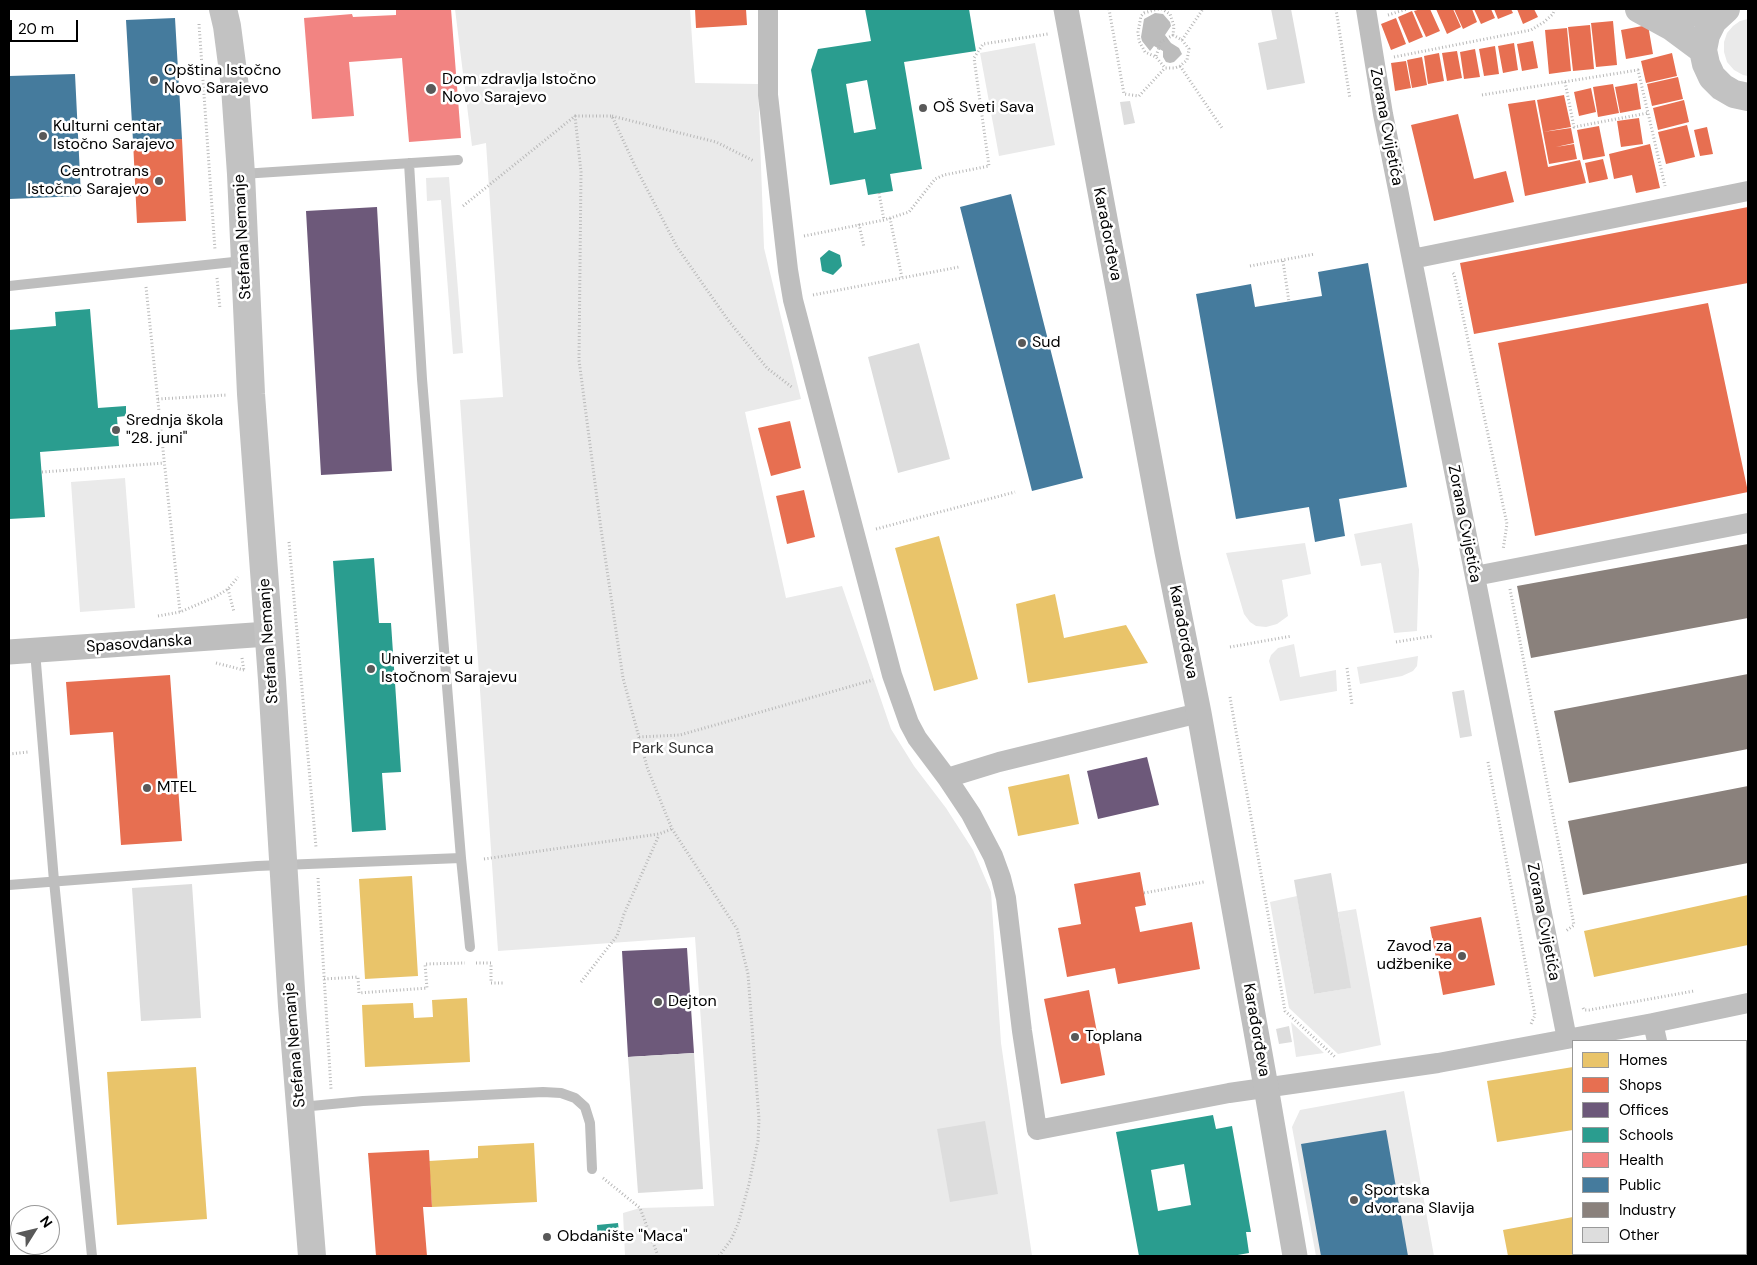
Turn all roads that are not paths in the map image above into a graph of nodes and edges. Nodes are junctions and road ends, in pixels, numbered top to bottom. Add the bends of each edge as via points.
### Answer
1 (768, 9) edge
2 (1066, 9) edge
3 (1366, 9) edge
4 (1639, 9) edge
5 (1668, 9) edge
6 (1722, 11) edge
7 (219, 15) edge
8 (1703, 50) junction
9 (1746, 100) edge
10 (458, 160) dead end
11 (409, 163) junction
12 (241, 174) junction
13 (1748, 191) edge
14 (1412, 259) junction
15 (244, 260) junction
16 (9, 286) edge
17 (1748, 523) edge
18 (1475, 576) junction
19 (268, 634) junction
20 (35, 651) junction
21 (9, 652) edge
22 (1199, 714) junction
23 (947, 778) junction
24 (461, 858) junction
25 (283, 865) junction
26 (54, 881) junction
27 (9, 884) edge
28 (470, 947) dead end
29 (1748, 1003) edge
30 (1655, 1032) edge
31 (1567, 1039) junction
32 (1266, 1087) junction
33 (300, 1107) junction
34 (592, 1169) road end
35 (92, 1256) edge
36 (312, 1256) edge
37 (1295, 1256) edge

1 - 23 street via 768,94 793,300 892,675 917,738
2 - 22 street, Karađorđeva
3 - 14 street, Zorana Cvijetića via 1381,107
4 - 8 main road via 1672,27
5 - 6 main road
6 - 8 main road via 1708,30
7 - 12 main road, Stefana Nemanje via 235,87
8 - 9 main road via 1708,70 1716,82
10 - 11 lane
11 - 12 lane
11 - 24 lane via 422,379
12 - 15 main road, Stefana Nemanje
13 - 14 street
14 - 18 street, Zorana Cvijetića
15 - 16 lane
15 - 19 main road, Stefana Nemanje via 235,392
17 - 18 street
18 - 31 street, Zorana Cvijetića
19 - 20 street, Spasovdanska
19 - 25 main road, Stefana Nemanje
20 - 21 street, Spasovdanska
20 - 26 lane
22 - 23 street via 999,762
22 - 32 street, Karađorđeva
23 - 32 street via 982,834 1001,878 1037,1130
24 - 25 lane
24 - 28 lane
25 - 26 lane
25 - 33 main road, Stefana Nemanje
26 - 27 lane
26 - 35 lane
29 - 30 street
30 - 31 street
31 - 32 street via 1438,1063
32 - 37 street, Karađorđeva
33 - 34 lane via 363,1101 561,1093 575,1098 585,1107 590,1123
33 - 36 main road, Stefana Nemanje

